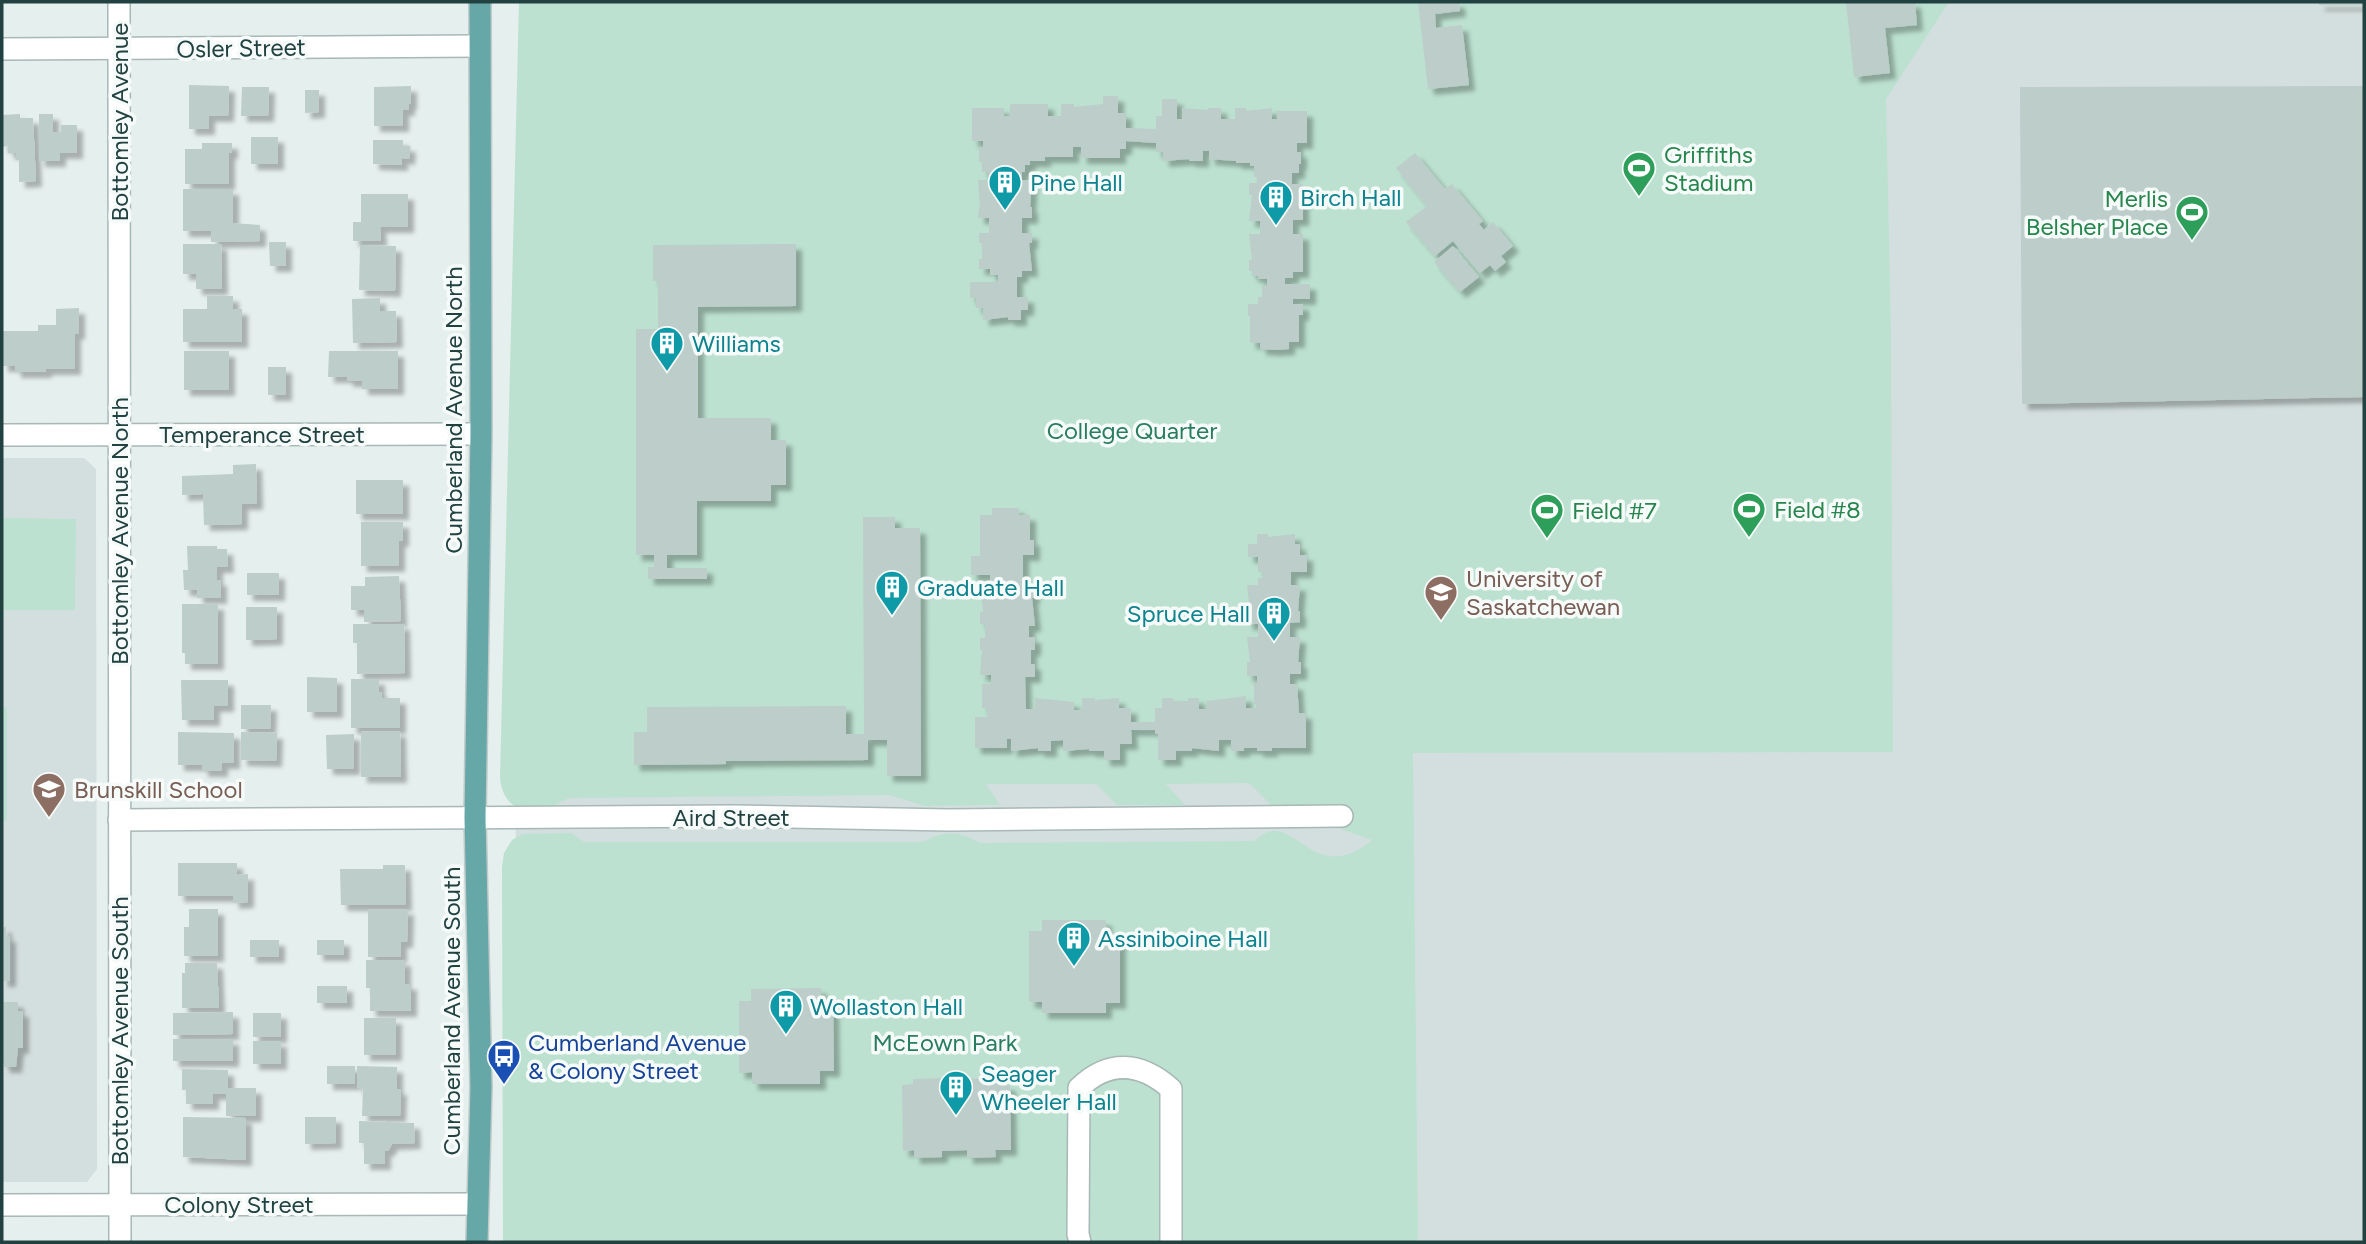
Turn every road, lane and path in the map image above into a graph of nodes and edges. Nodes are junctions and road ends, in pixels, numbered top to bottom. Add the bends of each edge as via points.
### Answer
1 (119, 2) edge
2 (480, 2) edge
3 (479, 46) junction
4 (2, 49) edge
5 (119, 49) junction
6 (119, 242) joint
7 (481, 433) junction
8 (2, 435) edge
9 (118, 435) junction
10 (1342, 816) dead end
11 (475, 818) junction
12 (119, 820) junction
13 (477, 1204) junction
14 (2, 1205) edge
15 (120, 1205) junction
16 (120, 1242) edge
17 (477, 1242) edge
18 (1080, 1242) edge
19 (1171, 1242) edge

1 - 5 street, Bottomley Avenue
2 - 3 main road, Cumberland Avenue North
3 - 5 street, Osler Street
3 - 7 main road, Cumberland Avenue North
4 - 5 street, Osler Street
5 - 6 street, Bottomley Avenue
6 - 9 street, Bottomley Avenue North
7 - 9 street, Temperance Street
7 - 11 main road, Cumberland Avenue North
8 - 9 street, Temperance Street
9 - 12 street, Bottomley Avenue North
10 - 11 street, Aird Street
11 - 12 street, Aird Street
11 - 13 main road, Cumberland Avenue South via 481,1087
12 - 15 street, Bottomley Avenue South
13 - 15 street, Colony Street
13 - 17 main road, Cumberland Avenue South
14 - 15 street, Colony Street
15 - 16 street, Bottomley Avenue South
18 - 19 street via 1079,1088 1101,1072 1128,1068 1152,1075 1171,1089

